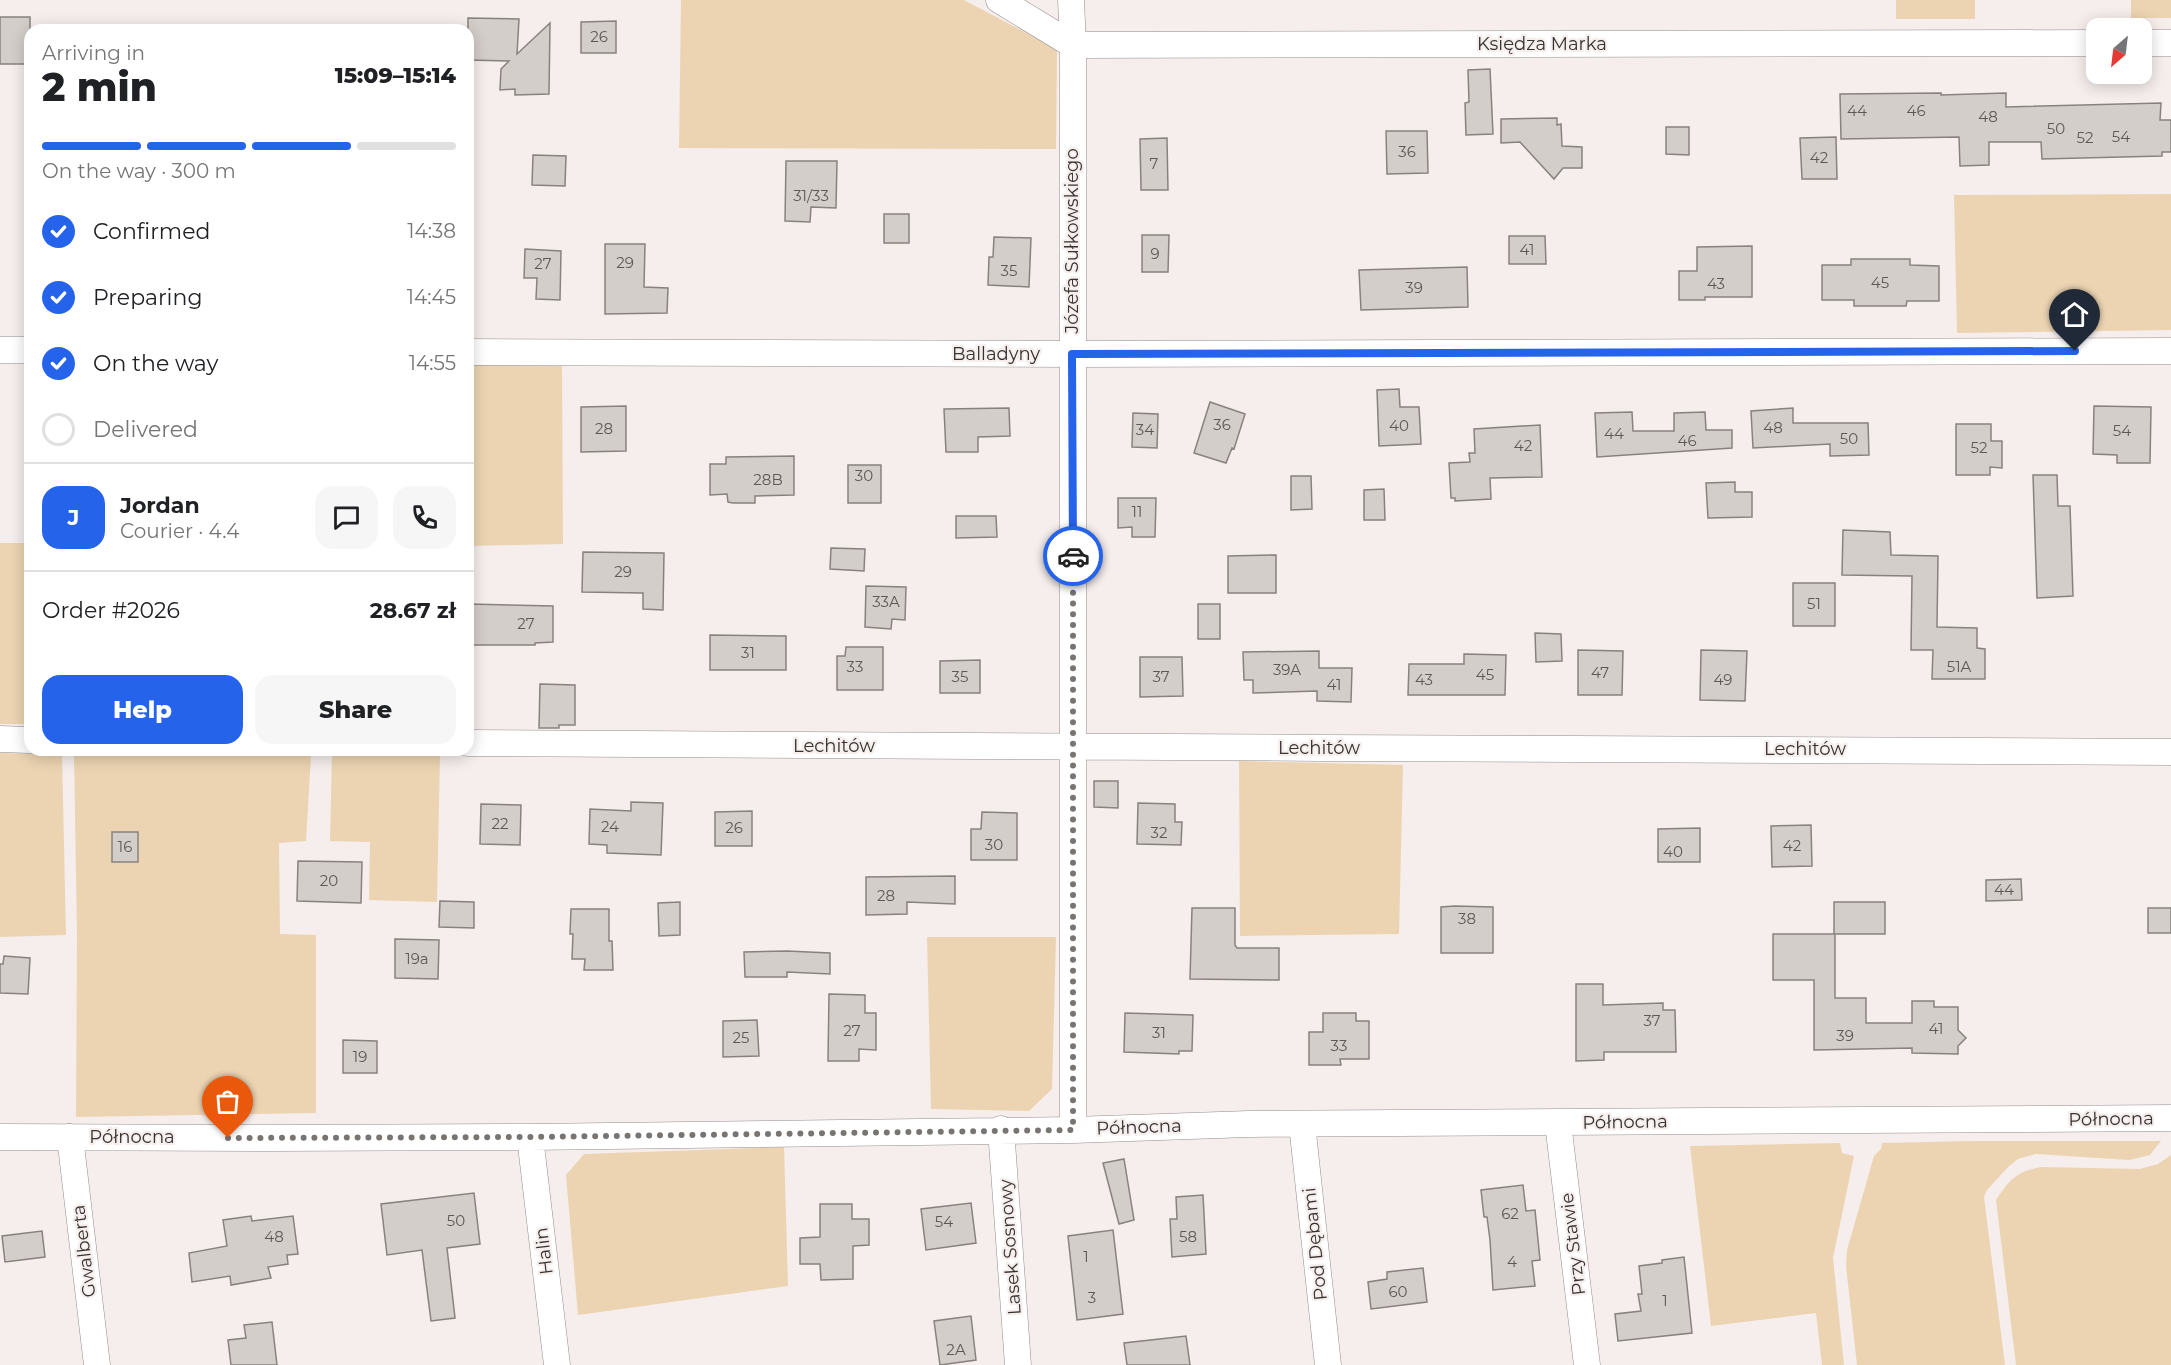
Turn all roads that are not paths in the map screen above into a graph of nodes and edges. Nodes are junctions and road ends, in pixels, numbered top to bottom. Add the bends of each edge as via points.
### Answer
1 (999, 0) edge
2 (1071, 0) edge
3 (2086, 43) edge
4 (2152, 43) edge
5 (2171, 43) edge
6 (1073, 45) junction
7 (0, 350) edge
8 (24, 350) edge
9 (474, 351) edge
10 (2171, 351) edge
11 (1072, 354) junction
12 (0, 739) edge
13 (24, 740) edge
14 (474, 743) edge
15 (1074, 748) junction
16 (2171, 752) edge
17 (2171, 1118) edge
18 (1558, 1123) junction
19 (1302, 1124) junction
20 (1001, 1129) junction
21 (1073, 1130) junction
22 (0, 1137) edge
23 (70, 1137) junction
24 (530, 1137) junction
25 (98, 1365) edge
26 (557, 1365) edge
27 (1018, 1365) edge
28 (1328, 1365) edge
29 (1587, 1365) edge

1 - 6 street
2 - 6 street, Józefa Sułkowskiego
3 - 6 street, Księdza Marka
4 - 5 street
6 - 11 street, Józefa Sułkowskiego
7 - 8 street
9 - 11 street, Balladyny
10 - 11 street, Balladyny
11 - 15 street, Józefa Sułkowskiego
12 - 13 street
14 - 15 street, Lechitów
15 - 16 street, Lechitów
15 - 21 street, Józefa Sułkowskiego
17 - 18 street, Północna
18 - 19 street, Północna
18 - 29 street, Przy Stawie
19 - 21 street, Północna
19 - 28 street, Pod Dębami
20 - 21 street, Północna
20 - 24 street, Północna
20 - 27 street, Lasek Sosnowy
22 - 23 street, Północna
23 - 24 street, Północna
23 - 25 street, Gwalberta
24 - 26 street, Halin

